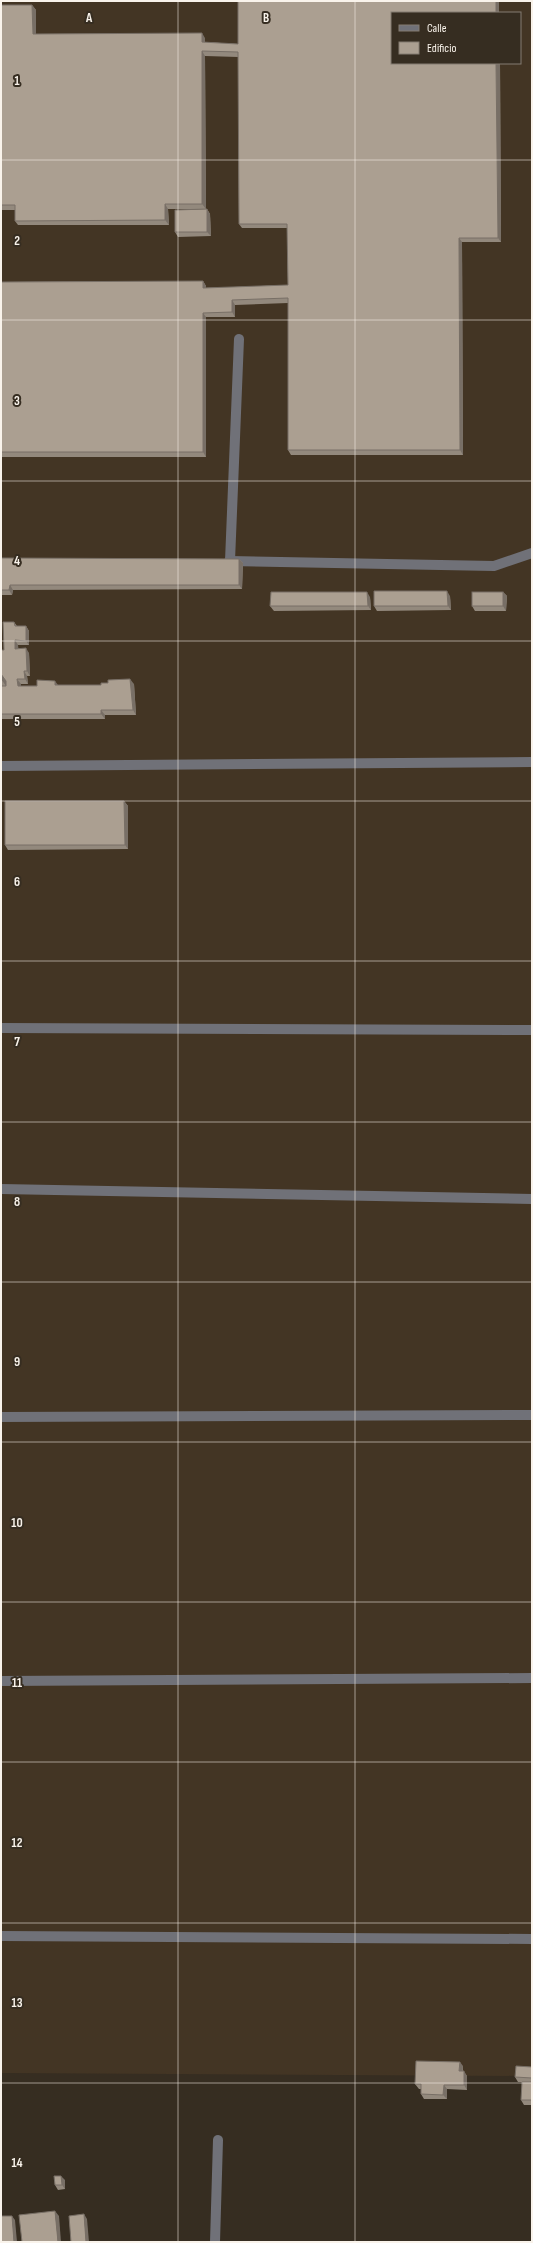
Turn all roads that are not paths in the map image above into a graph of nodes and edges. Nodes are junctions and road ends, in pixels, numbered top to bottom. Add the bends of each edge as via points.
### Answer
1 (239, 339) dead end
2 (532, 553) edge
3 (214, 561) edge
4 (230, 561) junction
5 (532, 762) edge
6 (1, 766) edge
7 (1, 1028) edge
8 (532, 1030) edge
9 (1, 1189) edge
10 (532, 1199) edge
11 (532, 1415) edge
12 (1, 1417) edge
13 (532, 1678) edge
14 (1, 1680) edge
15 (1, 1936) edge
16 (532, 1939) edge
17 (218, 2140) dead end
18 (215, 2242) edge

1 - 4 street
2 - 4 street via 494,566
3 - 4 street
5 - 6 street
7 - 8 street
9 - 10 street
11 - 12 street
13 - 14 street
15 - 16 street
17 - 18 street

